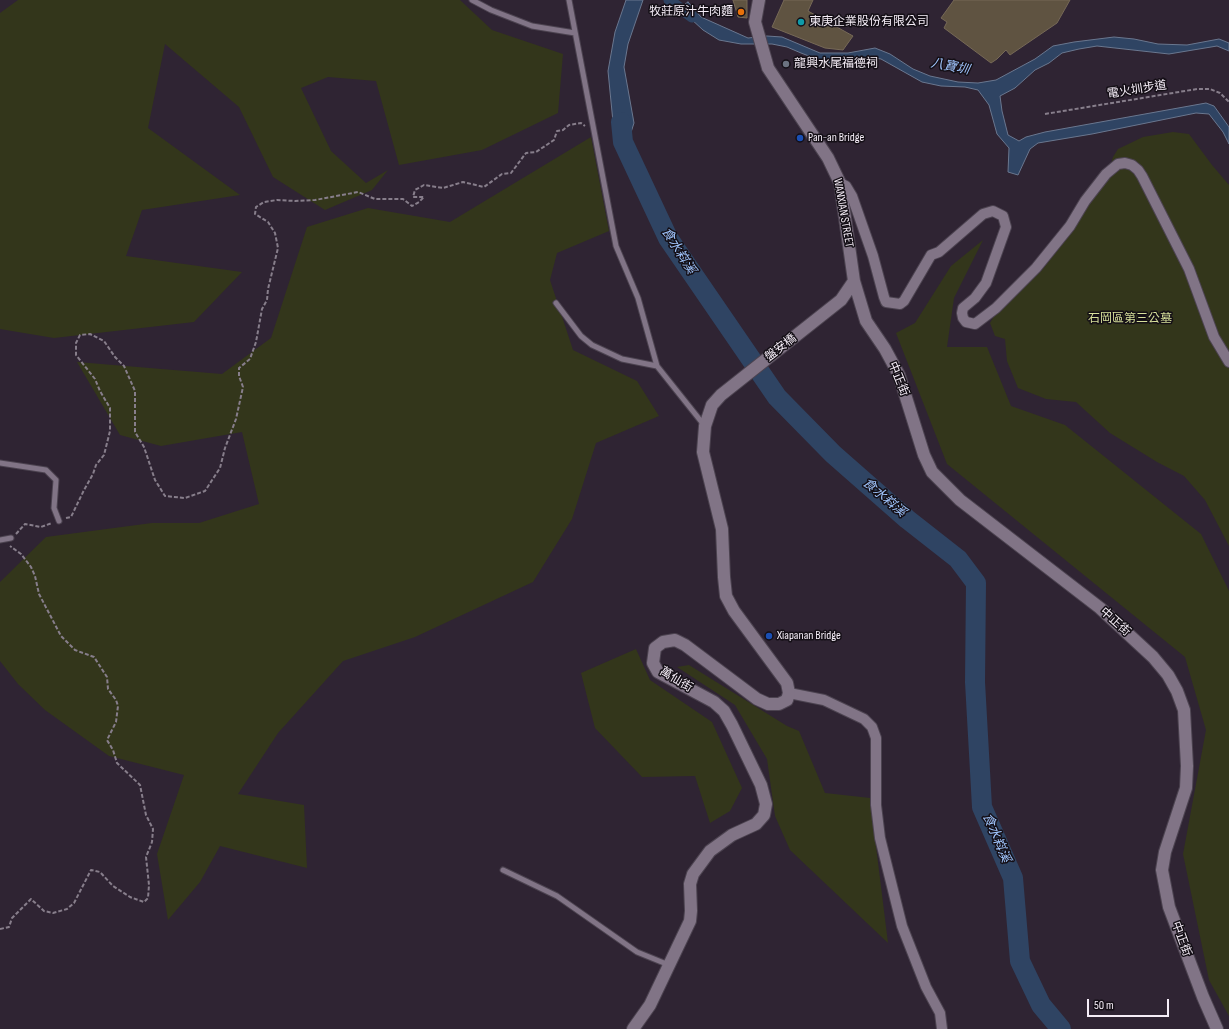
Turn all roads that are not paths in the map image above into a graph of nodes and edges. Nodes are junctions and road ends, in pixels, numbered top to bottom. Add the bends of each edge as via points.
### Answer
1 (472, 0) edge
2 (569, 0) edge
3 (759, 0) edge
4 (575, 33) junction
5 (840, 183) junction
6 (854, 281) junction
7 (556, 303) dead end
8 (1229, 362) edge
9 (657, 366) junction
10 (705, 426) junction
11 (0, 463) edge
12 (59, 521) road end
13 (11, 538) road end
14 (0, 540) edge
15 (789, 693) junction
16 (503, 870) dead end
17 (669, 965) junction
18 (633, 1029) edge
19 (942, 1029) edge
20 (1217, 1029) edge

1 - 4 lane via 490,10 532,26
2 - 4 lane
3 - 5 street, WANXIAN STREET via 755,22 768,68 828,158
4 - 9 lane via 616,246 638,298
5 - 6 street, WANXIAN STREET
5 - 8 street via 846,186 852,196 886,302 900,304 904,301 931,254 939,252 983,214 993,211 1003,216 1006,227 986,283 975,298 963,308 963,318 966,322 974,324 996,308 1036,268 1070,226 1106,174 1118,164 1132,165 1142,176 1189,269 1214,337
6 - 10 street, 盤安橋 via 841,300 721,395 712,406
6 - 20 street, 中正街 via 866,321 899,375 924,455 932,472 960,500 1100,608 1153,657 1177,691 1184,710 1186,788 1165,852 1162,870 1169,907 1202,997
7 - 9 lane via 581,336 592,345 622,359
9 - 10 lane
10 - 15 street via 703,452 722,529 726,596 734,611 787,683
11 - 12 lane via 46,470 56,480 54,508
13 - 14 lane
15 - 17 street, 萬仙街 via 787,700 779,704 768,704 757,699 675,640 664,642 655,648 653,663 658,672 714,702 724,711 761,785 766,804 764,815 756,824 732,835 710,851 693,874 690,884 690,922
15 - 19 street via 824,700 864,719 872,727 876,738 876,805 880,838 902,926 926,986 940,1013
16 - 17 lane via 557,896 637,952
17 - 18 street, 萬仙街 via 650,1005

